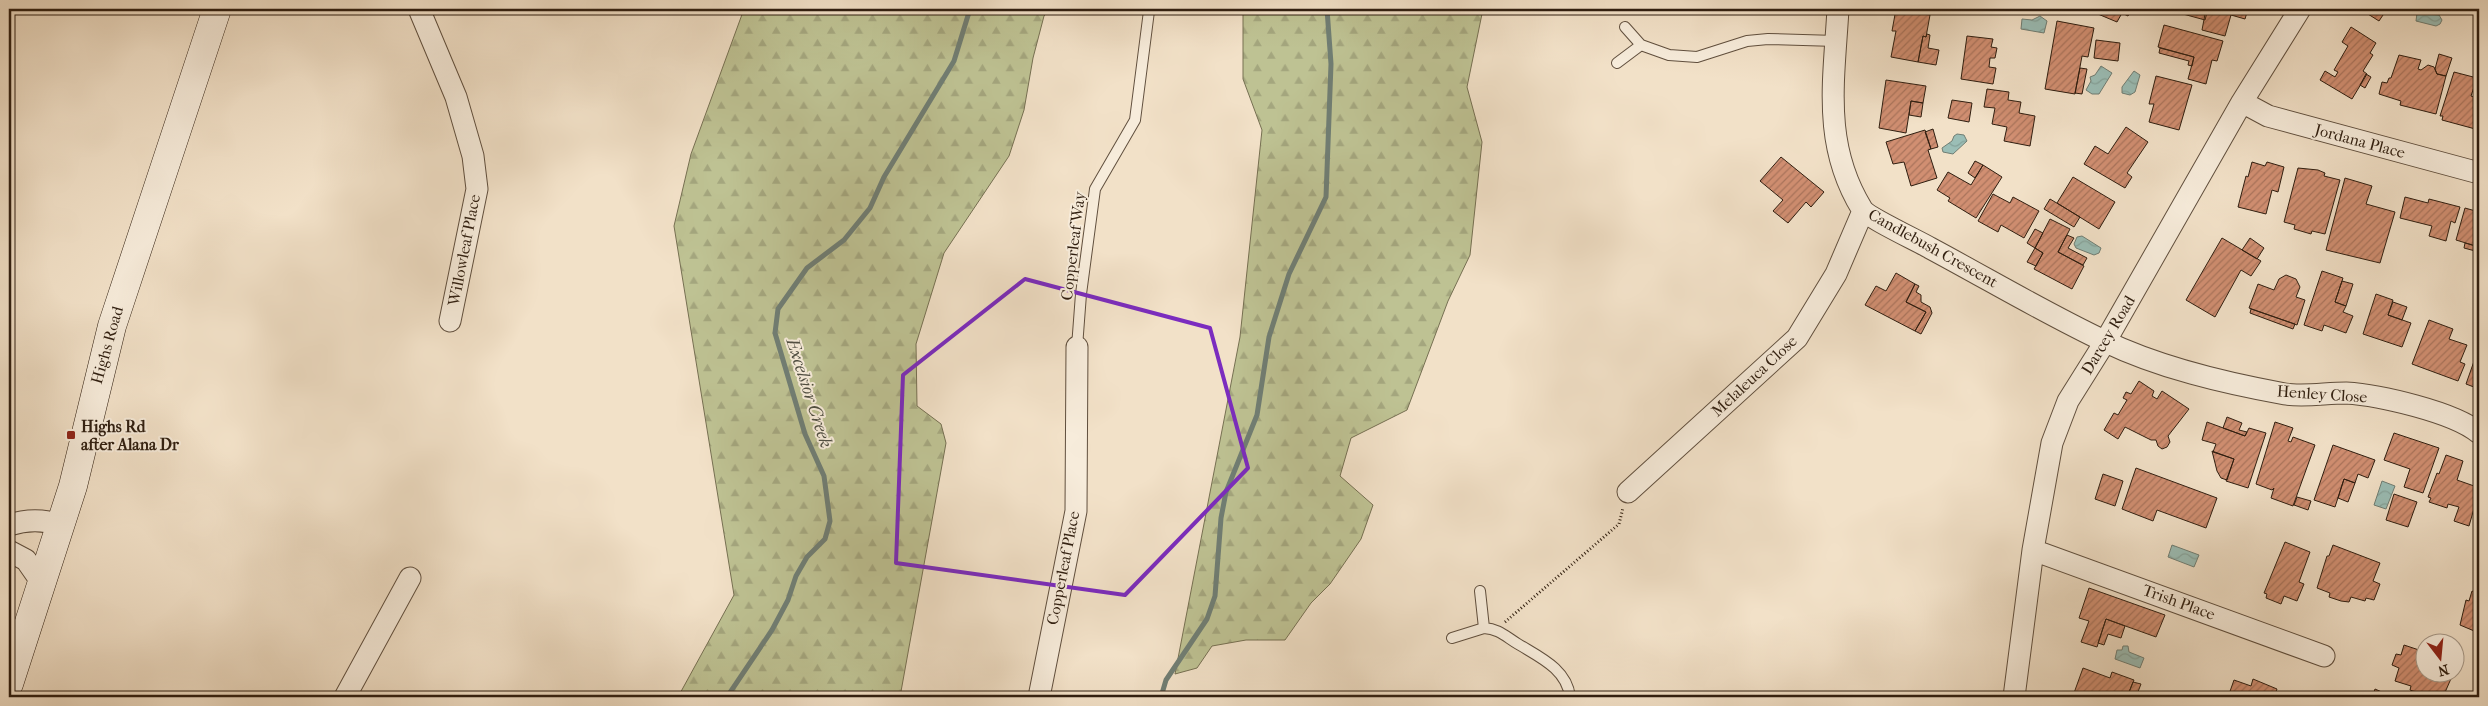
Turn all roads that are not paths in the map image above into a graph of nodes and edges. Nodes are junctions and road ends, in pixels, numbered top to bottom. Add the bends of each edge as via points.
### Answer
1 (218, 9) edge
2 (419, 9) edge
3 (1838, 9) edge
4 (2300, 9) edge
5 (1149, 12) dead end
6 (1626, 27) dead end
7 (1836, 41) junction
8 (1641, 45) junction
9 (1617, 63) dead end
10 (2242, 102) junction
11 (2479, 173) edge
12 (1863, 211) junction
13 (450, 321) dead end
14 (2105, 342) junction
15 (1078, 347) joint
16 (2479, 433) edge
17 (1628, 492) road end
18 (9, 525) edge
19 (61, 526) junction
20 (2033, 550) junction
21 (9, 551) edge
22 (410, 578) dead end
23 (42, 583) junction
24 (1480, 591) dead end
25 (1484, 628) junction
26 (1452, 638) dead end
27 (2324, 656) dead end
28 (9, 684) edge
29 (346, 697) edge
30 (1039, 697) edge
31 (1570, 697) edge
32 (2014, 697) edge

1 - 19 street, Highs Road via 112,326
2 - 13 street, Willowleaf Place via 456,97 473,156 477,189
3 - 7 street, Candlebush Crescent
4 - 10 street, Darcey Road
5 - 15 lane, Copperleaf Way via 1135,120 1095,188 1081,294
6 - 8 lane
7 - 8 lane via 1768,38 1746,41 1697,57 1669,55
7 - 12 street, Candlebush Crescent via 1832,106 1835,141 1840,162
8 - 9 lane
10 - 11 street, Jordana Place via 2268,116
10 - 14 street, Darcey Road
12 - 14 street, Candlebush Crescent
12 - 17 street, Melaleuca Close via 1836,274 1797,338
14 - 16 street, Henley Close via 2182,371 2288,394 2368,396 2441,414
14 - 20 street, Darcey Road via 2068,401 2052,443
15 - 30 street, Copperleaf Place via 1076,511
18 - 19 street via 45,520
19 - 23 street, Highs Road
20 - 27 street, Trish Place
20 - 32 street, Darcey Road
21 - 23 street via 26,560
22 - 29 street
23 - 28 street, Highs Road
24 - 25 lane
25 - 26 lane
25 - 31 lane via 1497,628 1549,663 1561,675

